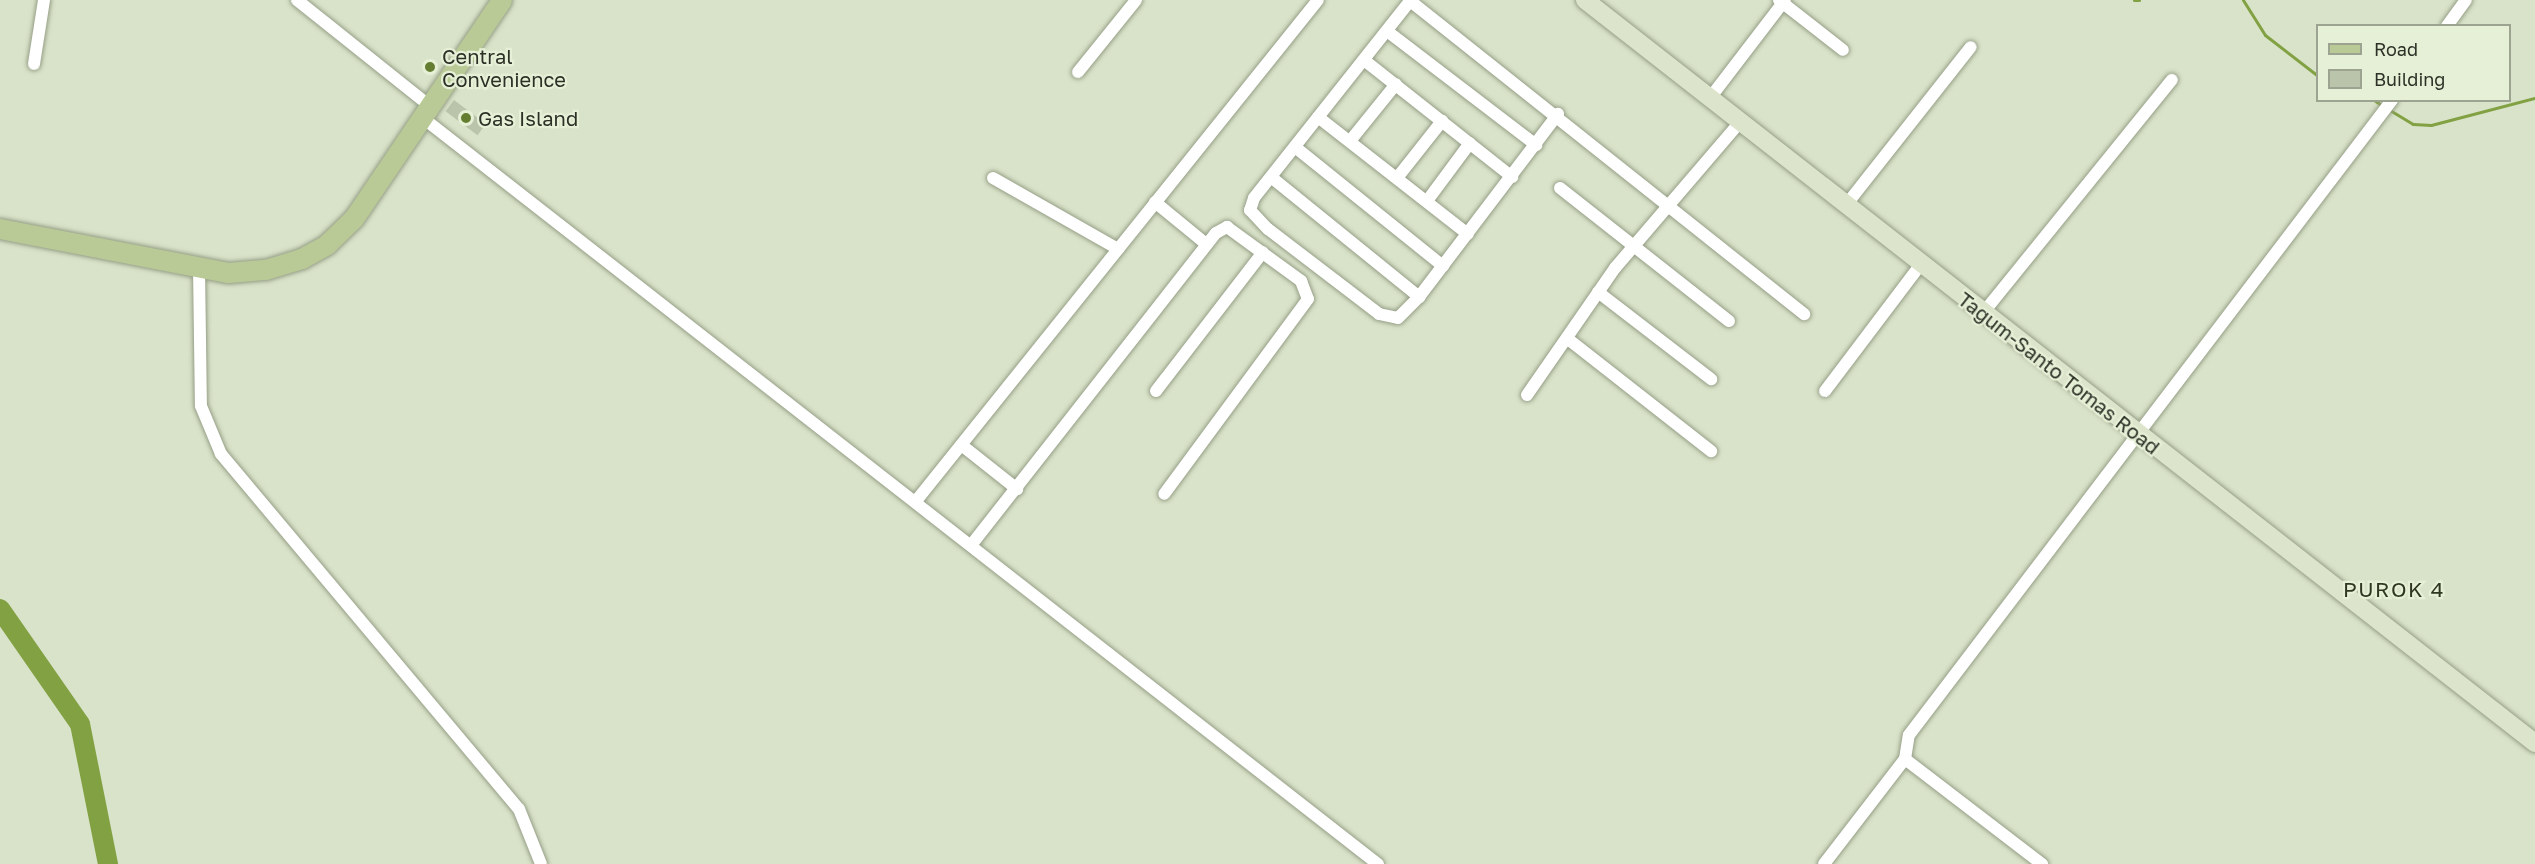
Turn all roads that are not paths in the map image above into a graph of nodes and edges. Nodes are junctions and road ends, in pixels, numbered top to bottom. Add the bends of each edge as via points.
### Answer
1 (44, 0) edge
2 (297, 0) edge
3 (502, 0) edge
4 (1136, 0) edge
5 (1318, 0) edge
6 (1410, 0) edge
7 (1585, 0) edge
8 (2466, 0) edge
9 (1782, 1) edge
10 (313, 5) edge
11 (2448, 24) edge
12 (1387, 31) junction
13 (1971, 47) dead end
14 (1843, 50) dead end
15 (1364, 60) junction
16 (34, 64) dead end
17 (1078, 72) dead end
18 (2172, 80) dead end
19 (1396, 84) junction
20 (1710, 98) junction
21 (2390, 102) edge
22 (427, 113) junction
23 (1558, 114) junction
24 (1318, 117) junction
25 (1443, 121) junction
26 (1740, 122) junction
27 (1350, 141) junction
28 (1470, 143) junction
29 (1536, 145) junction
30 (1295, 147) junction
31 (1271, 177) junction
32 (1512, 177) junction
33 (993, 178) dead end
34 (1397, 178) junction
35 (1560, 188) dead end
36 (1426, 201) junction
37 (1155, 202) junction
38 (1846, 206) junction
39 (1669, 207) junction
40 (0, 229) edge
41 (1468, 234) junction
42 (1206, 244) junction
43 (1634, 246) junction
44 (1118, 249) junction
45 (1263, 252) junction
46 (1921, 264) junction
47 (1443, 266) junction
48 (199, 268) junction
49 (1598, 292) junction
50 (1419, 297) junction
51 (1983, 313) junction
52 (1804, 314) dead end
53 (1729, 321) dead end
54 (1568, 339) junction
55 (1711, 379) dead end
56 (1156, 391) dead end
57 (1825, 391) dead end
58 (1527, 395) dead end
59 (2137, 434) junction
60 (964, 447) junction
61 (1711, 451) dead end
62 (1017, 489) junction
63 (1164, 494) dead end
64 (916, 501) junction
65 (972, 544) junction
66 (2535, 743) edge
67 (1905, 759) junction
68 (541, 864) edge
69 (1378, 864) edge
70 (1824, 864) edge
71 (2042, 864) edge

1 - 16 street
2 - 10 street
3 - 22 main road
4 - 17 street
5 - 37 street
6 - 12 street
6 - 23 street
7 - 20 main road, Tagum-Santo Tomas Road
8 - 11 street
9 - 14 street
9 - 20 street
10 - 22 street
12 - 15 street
12 - 29 street
13 - 38 street
15 - 19 street
15 - 24 street
18 - 51 street
19 - 25 street
19 - 27 street
20 - 26 main road, Tagum-Santo Tomas Road
21 - 59 street
22 - 48 main road via 354,219 327,245 266,270
22 - 64 street
23 - 29 street
23 - 39 street
24 - 27 street
24 - 30 street
25 - 28 street
25 - 34 street
26 - 38 main road, Tagum-Santo Tomas Road
26 - 39 street
27 - 34 street
28 - 32 street
28 - 36 street
29 - 32 street
30 - 31 street
30 - 47 street
31 - 50 street
31 - 50 street via 1250,210 1268,229 1386,318 1398,318
32 - 41 street
33 - 44 street
34 - 36 street
35 - 43 street
36 - 41 street
37 - 42 street
37 - 44 street
38 - 46 main road, Tagum-Santo Tomas Road
39 - 43 street
39 - 52 street
40 - 48 main road
41 - 47 street
42 - 45 street via 1227,227
42 - 62 street
43 - 49 street
43 - 53 street
44 - 60 street
45 - 56 street
45 - 63 street via 1307,288 1308,299
46 - 51 main road, Tagum-Santo Tomas Road
46 - 57 street
47 - 50 street
48 - 68 street via 201,406 221,454 519,809
49 - 54 street
49 - 55 street
51 - 59 main road, Tagum-Santo Tomas Road
54 - 58 street
54 - 61 street
59 - 66 main road, Tagum-Santo Tomas Road
59 - 67 street via 1909,735
60 - 62 street
60 - 64 street
62 - 65 street
64 - 65 street
65 - 69 street
67 - 70 street
67 - 71 street

